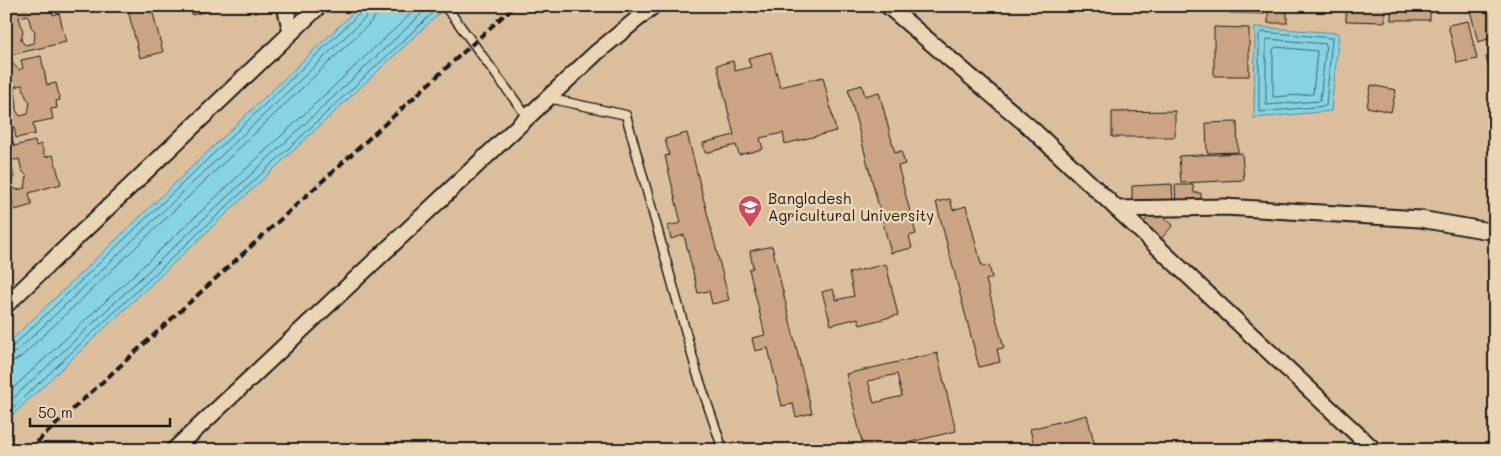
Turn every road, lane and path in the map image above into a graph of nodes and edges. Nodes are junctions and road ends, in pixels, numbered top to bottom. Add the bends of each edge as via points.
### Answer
1 (285, 6) edge
2 (320, 6) edge
3 (444, 6) edge
4 (653, 6) edge
5 (888, 6) edge
6 (292, 32) junction
7 (548, 98) junction
8 (528, 118) junction
9 (1117, 209) junction
10 (1495, 232) edge
11 (6, 305) edge
12 (174, 450) edge
13 (723, 450) edge
14 (1374, 450) edge

1 - 6 street
2 - 6 street
3 - 8 lane
4 - 7 street
5 - 9 street via 1033,130
6 - 11 street
7 - 8 street
7 - 13 lane via 626,115 697,373
8 - 12 street
9 - 10 street via 1225,207 1420,218
9 - 14 street

